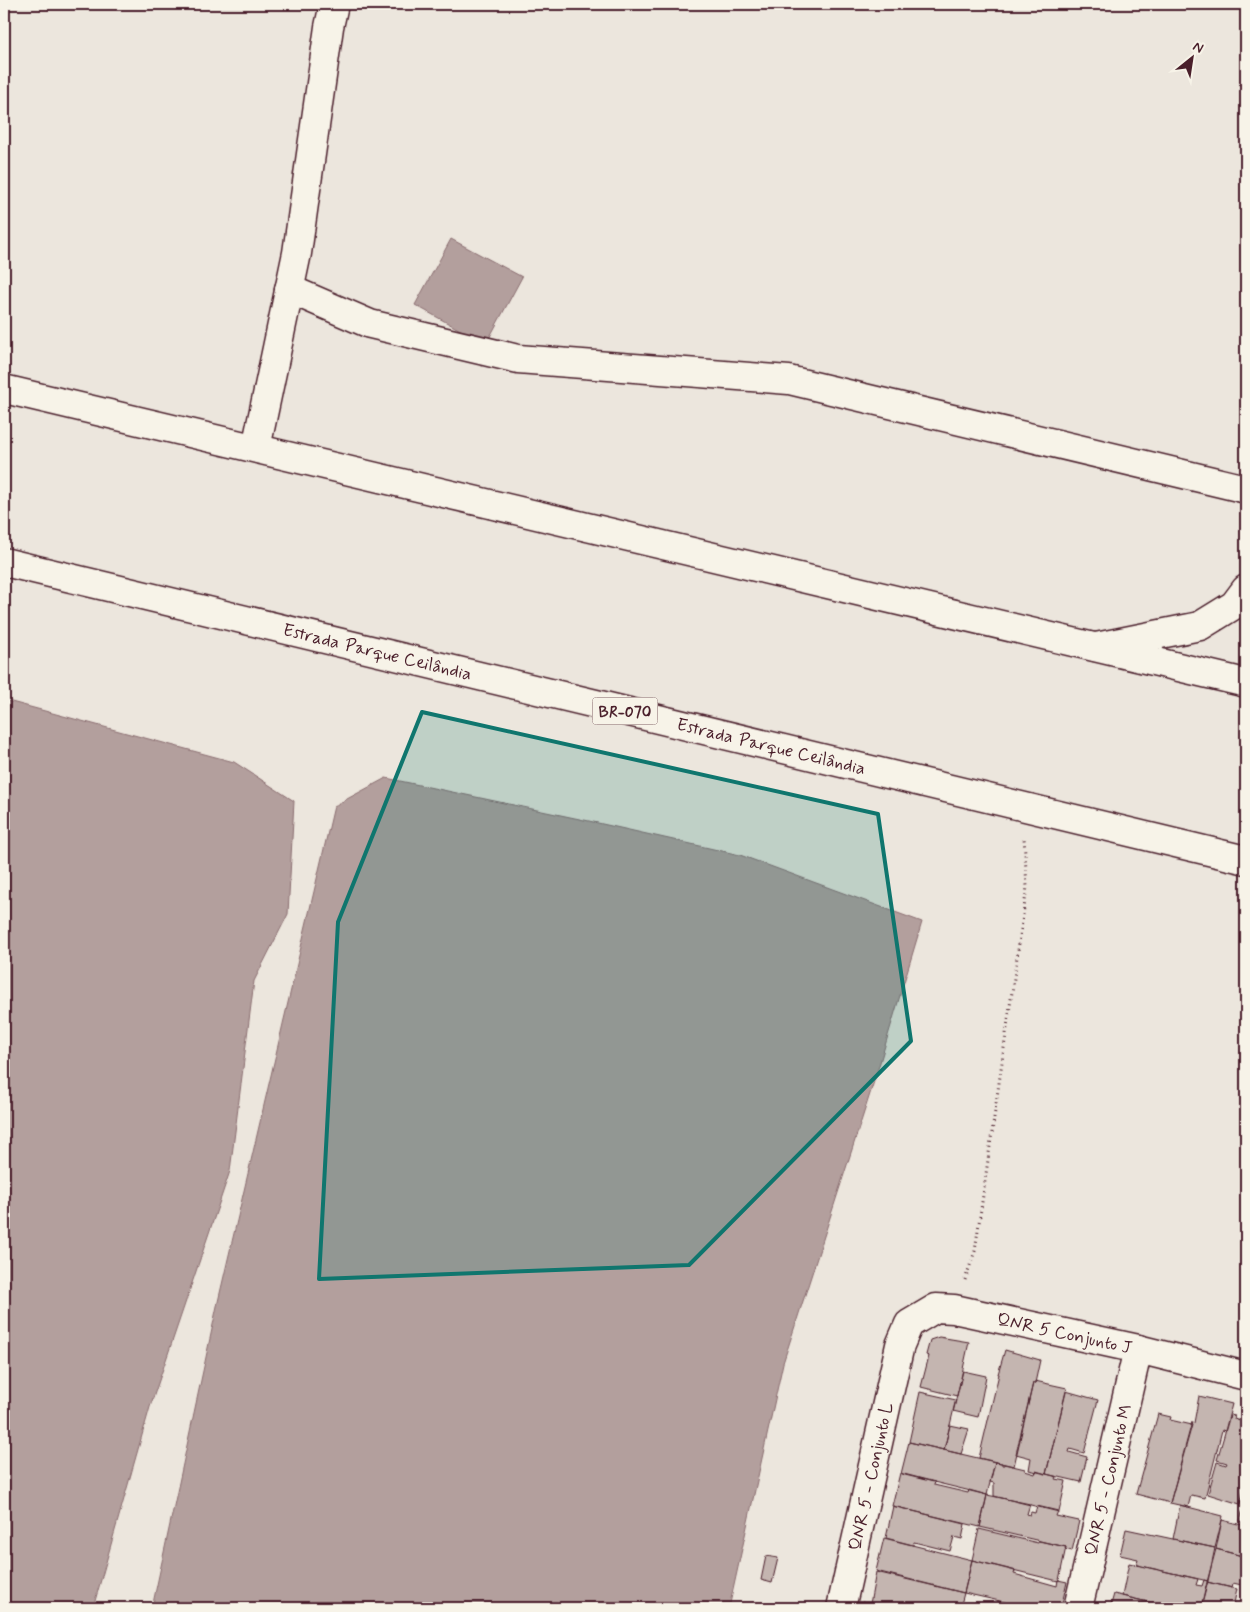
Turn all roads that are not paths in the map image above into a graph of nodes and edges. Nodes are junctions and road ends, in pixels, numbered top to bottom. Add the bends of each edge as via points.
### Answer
1 (334, 4) edge
2 (289, 289) junction
3 (4, 389) edge
4 (256, 448) junction
5 (1246, 489) edge
6 (4, 562) edge
7 (1246, 589) edge
8 (1096, 647) junction
9 (1246, 682) edge
10 (1246, 860) edge
11 (900, 1345) joint
12 (1138, 1349) junction
13 (1246, 1376) edge
14 (841, 1608) edge
15 (1078, 1608) edge

1 - 2 main road
2 - 4 main road
2 - 5 main road via 370,324 518,359 789,380
3 - 4 main road
4 - 8 main road
6 - 10 main road, Estrada Parque Ceilândia / BR-070
7 - 8 main road via 1234,605 1200,626
8 - 9 main road
11 - 12 main road, QNR 5 Conjunto J via 910,1324 936,1308 954,1309
11 - 14 main road, QNR 5 - Conjunto L
12 - 13 main road, QNR 5 Conjunto J
12 - 15 main road, QNR 5 - Conjunto M

